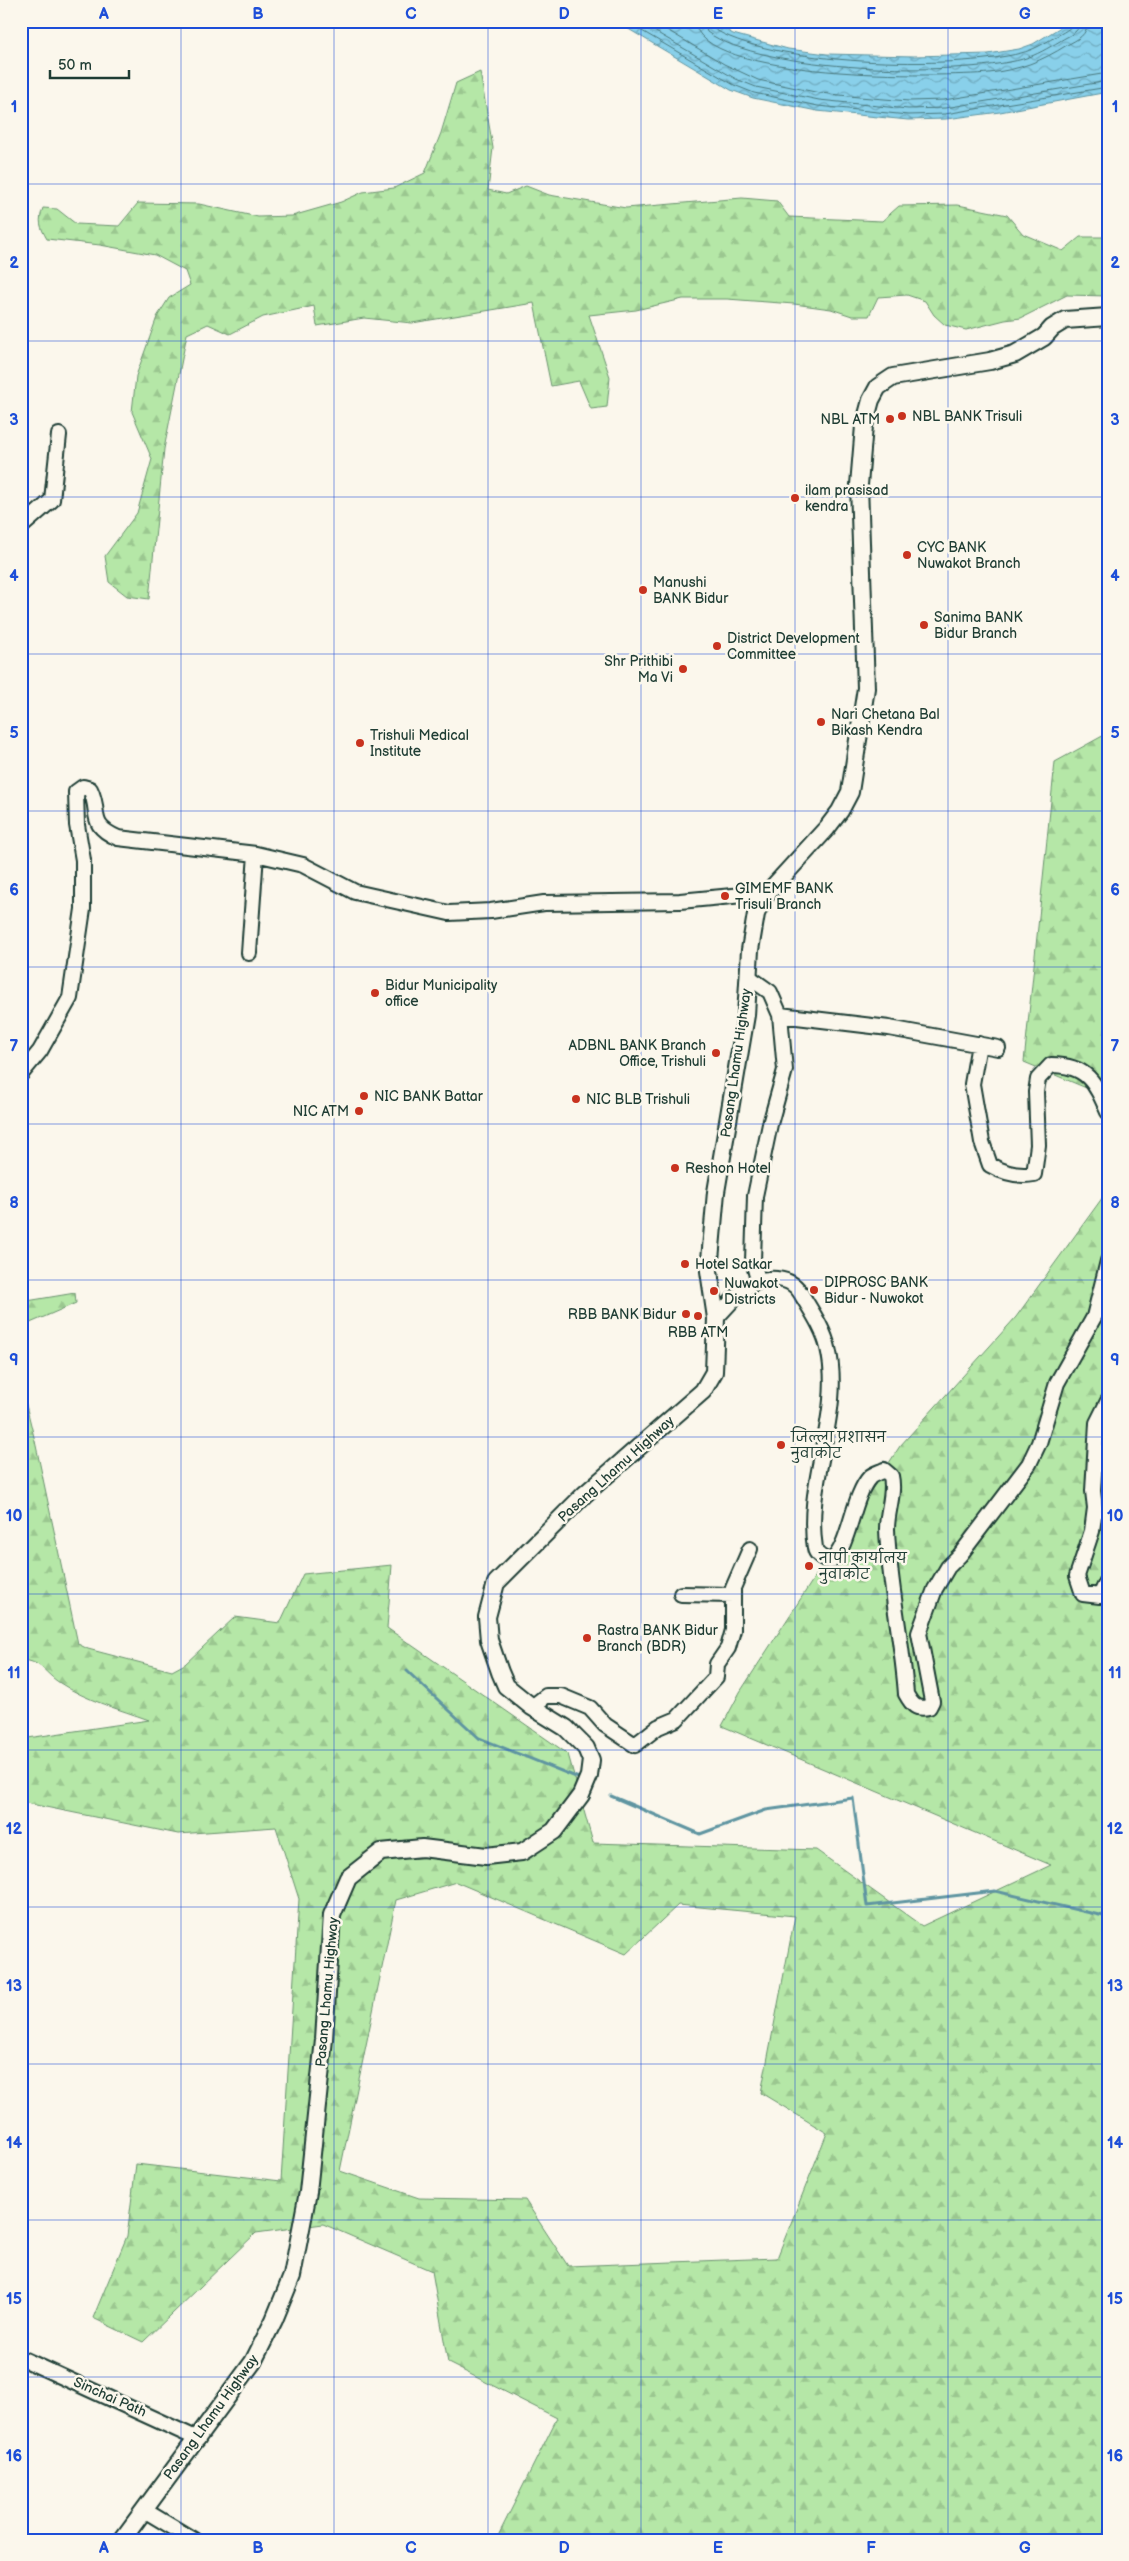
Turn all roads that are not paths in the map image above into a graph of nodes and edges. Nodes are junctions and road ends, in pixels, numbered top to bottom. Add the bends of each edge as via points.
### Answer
1 (1108, 317) edge
2 (59, 435) dead end
3 (21, 527) edge
4 (256, 854) junction
5 (763, 898) junction
6 (249, 952) dead end
7 (748, 977) junction
8 (780, 1016) junction
9 (979, 1044) junction
10 (998, 1048) dead end
11 (21, 1074) edge
12 (1108, 1112) edge
13 (1108, 1261) edge
14 (758, 1280) junction
15 (716, 1318) junction
16 (1108, 1402) edge
17 (750, 1549) dead end
18 (1108, 1579) edge
19 (681, 1594) dead end
20 (733, 1595) junction
21 (532, 1706) junction
22 (21, 2358) edge
23 (198, 2439) junction
24 (144, 2510) junction
25 (122, 2540) edge
26 (194, 2540) edge

1 - 5 main road, Pasang Lhamu Highway via 1065,320 1044,338 1015,354 893,377 878,387 864,426 859,485 866,688 850,792 840,811
2 - 3 street via 52,500
4 - 5 street via 303,865 355,892 449,913 544,903 680,901 743,895
4 - 6 street
4 - 11 street via 118,838 104,831 95,816 90,789 83,786 78,789 83,909 70,998 40,1050
5 - 7 main road, Pasang Lhamu Highway via 756,914
7 - 8 street via 770,992
7 - 15 main road, Pasang Lhamu Highway via 746,1015 716,1192 709,1271
8 - 9 street via 889,1028
8 - 14 street via 785,1070 755,1196 753,1261
9 - 10 street
9 - 12 street via 972,1084 982,1142 990,1165 1002,1172 1034,1174 1038,1145 1038,1079 1051,1065 1069,1065 1081,1070 1098,1088
13 - 14 street via 1094,1317 1057,1384 1029,1464 948,1567 935,1589 919,1633 932,1701 929,1707 920,1709 912,1705 906,1694 895,1612 887,1529 894,1486 891,1476 884,1470 870,1477 837,1556 831,1561 822,1558 815,1551 813,1529 832,1396 828,1346 812,1311 794,1285 788,1280
14 - 15 street
15 - 21 main road, Pasang Lhamu Highway via 714,1372 703,1391 585,1494 496,1583 487,1617 489,1640 506,1686
16 - 18 street via 1097,1423 1093,1491 1096,1508 1077,1576 1083,1594 1100,1596
17 - 20 street
19 - 20 street
20 - 21 street via 733,1630 728,1648 717,1664 716,1677 677,1719 658,1727 635,1745 605,1725 590,1708 561,1696 546,1696
21 - 23 main road, Pasang Lhamu Highway via 566,1728 586,1748 592,1760 590,1776 581,1794 554,1832 522,1852 486,1856 422,1848 381,1852 348,1878 332,1915 324,2039 308,2192 292,2276 253,2362
22 - 23 street, Sinchai Path
23 - 24 main road, Pasang Lhamu Highway
24 - 25 main road, Pasang Lhamu Highway
24 - 26 street

